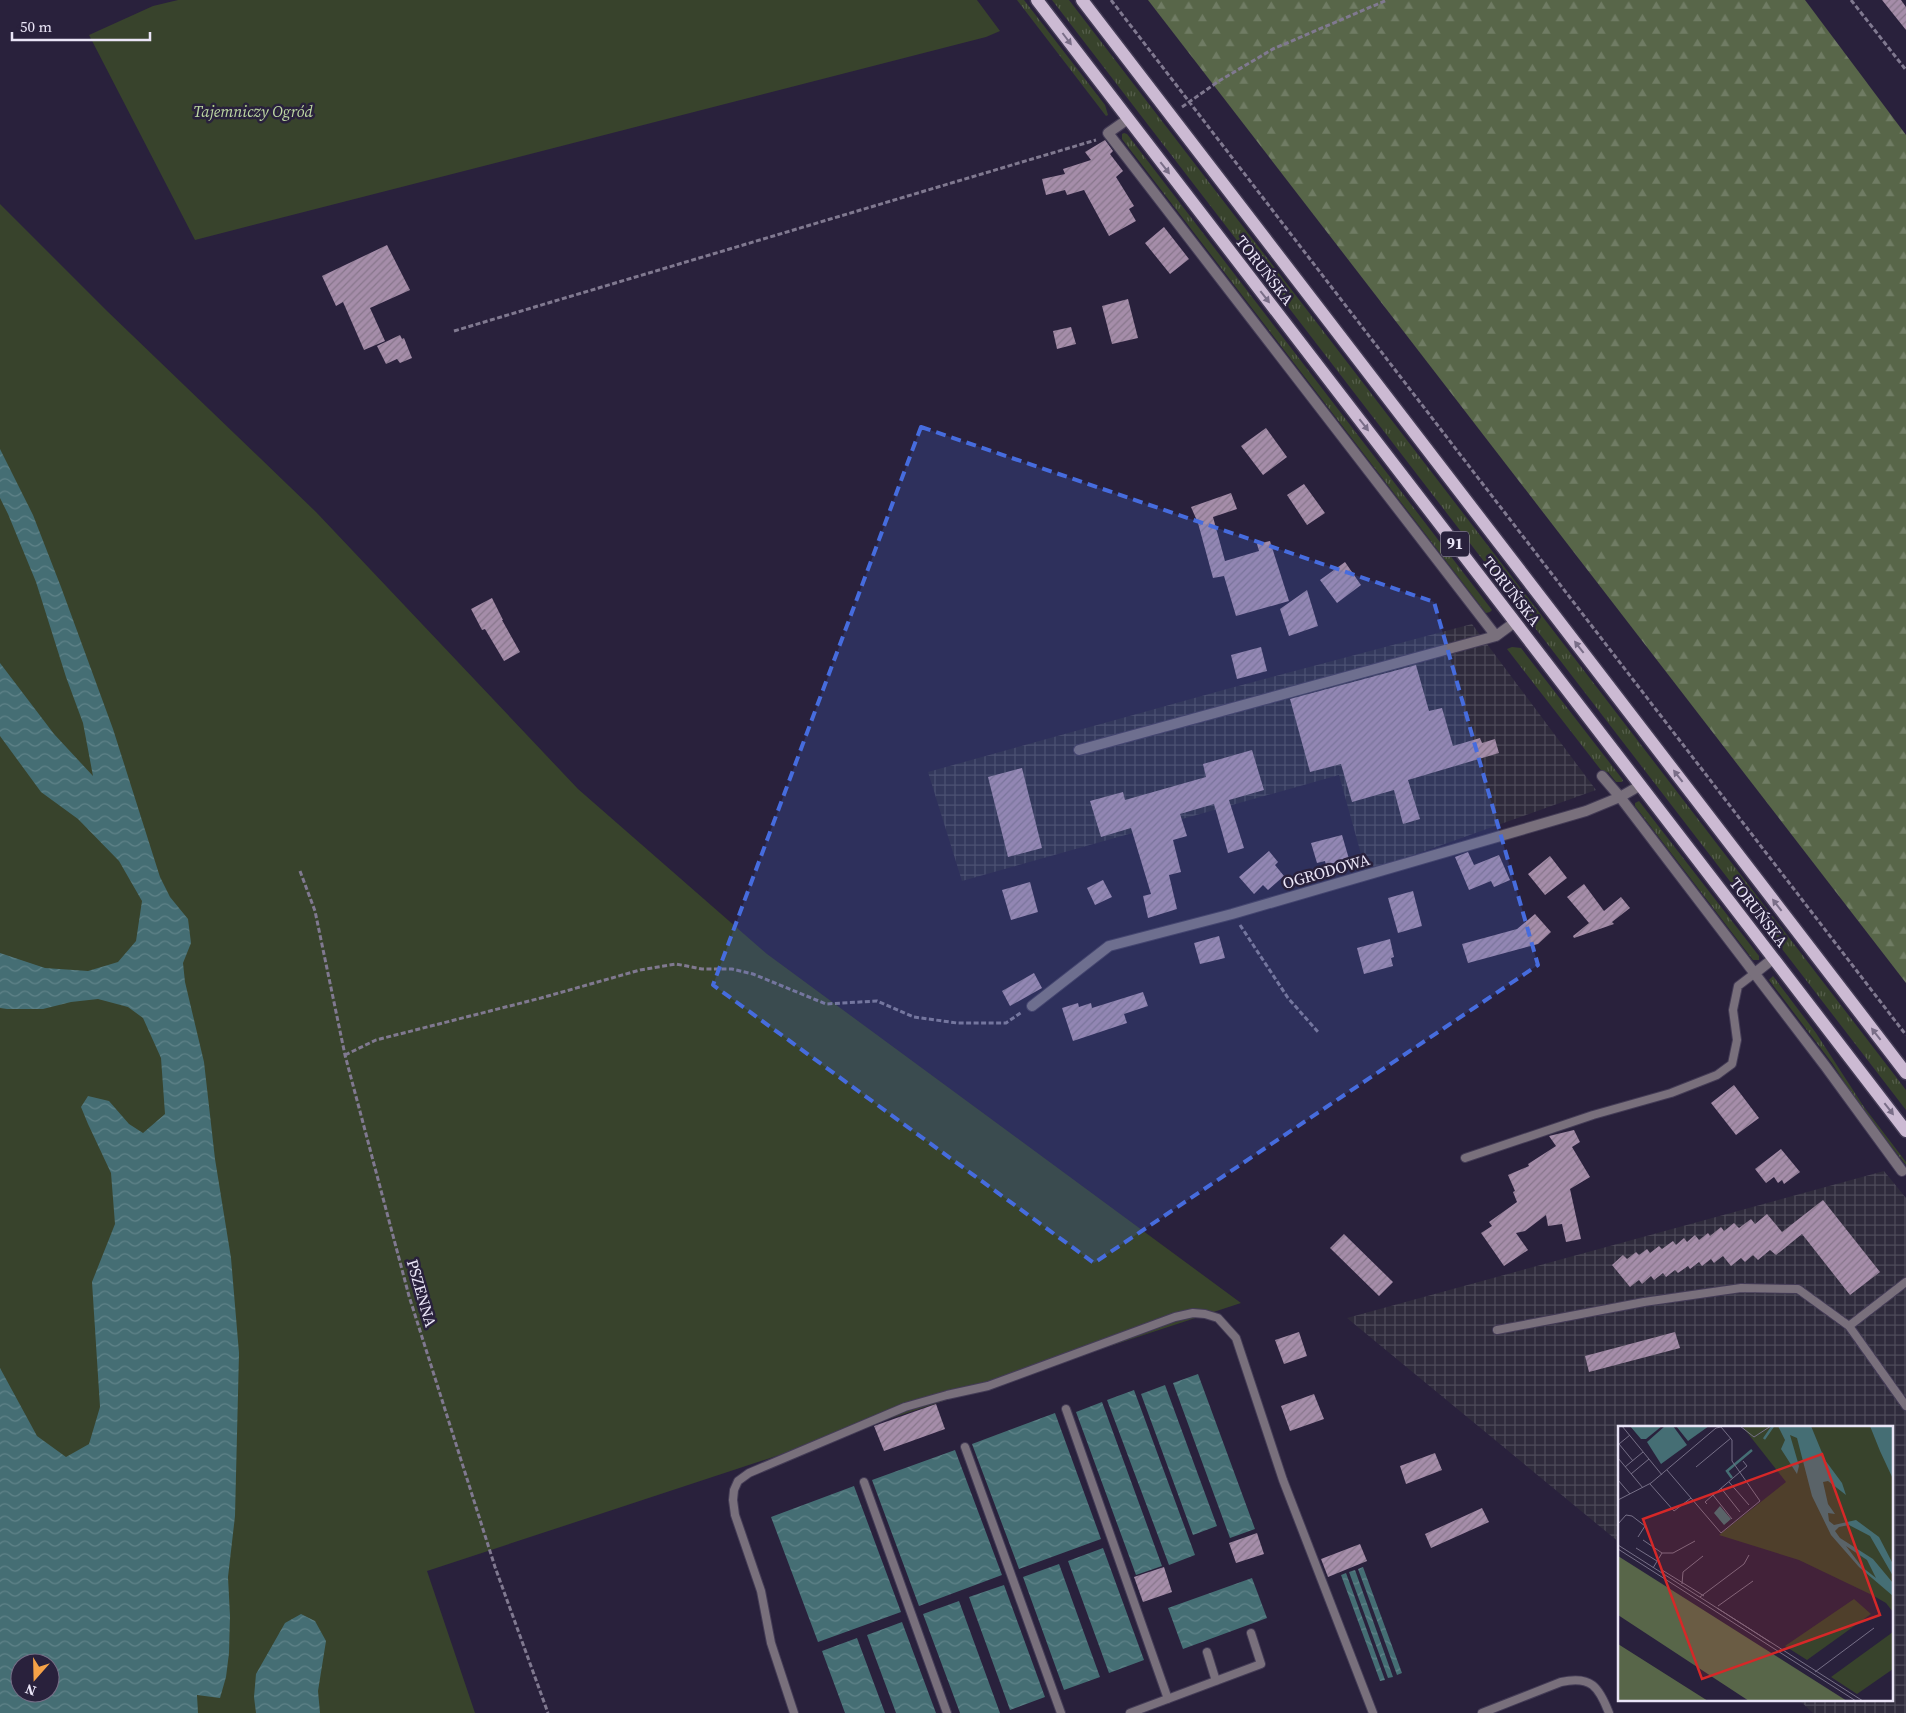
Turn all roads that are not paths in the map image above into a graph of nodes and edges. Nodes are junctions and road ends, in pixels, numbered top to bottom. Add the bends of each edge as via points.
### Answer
1 (1037, 0) edge
2 (1082, 0) edge
3 (1128, 119) junction
4 (1515, 622) junction
5 (1496, 636) junction
6 (1080, 750) dead end
7 (1602, 776) dead end
8 (1641, 785) junction
9 (1620, 797) junction
10 (1774, 958) junction
11 (1755, 973) junction
12 (1032, 1006) road end
13 (1906, 1073) edge
14 (1906, 1131) edge
15 (1465, 1158) dead end
16 (1902, 1171) dead end
17 (1906, 1282) edge
18 (1849, 1326) junction
19 (1497, 1330) dead end
20 (1906, 1406) edge
21 (1066, 1409) dead end
22 (965, 1447) dead end
23 (864, 1482) dead end
24 (1251, 1633) dead end
25 (1207, 1652) dead end
26 (1216, 1681) junction
27 (1168, 1699) junction
28 (794, 1713) edge
29 (947, 1713) edge
30 (1061, 1713) edge
31 (1130, 1713) edge
32 (1373, 1713) edge
33 (1482, 1713) edge
34 (1609, 1713) edge

1 -> 3 main road, TORUŃSKA / 91
13 -> 2 main road, TORUŃSKA / 91
3 -> 4 main road, TORUŃSKA / 91
3 - 5 street via 1108,133
4 - 5 street
4 - 8 main road, TORUŃSKA / 91
5 - 6 street
7 - 9 street
8 - 9 street, OGRODOWA
8 - 10 main road, TORUŃSKA / 91
9 - 11 street
9 - 12 street, OGRODOWA via 1586,811 1232,914 1109,946
10 - 11 street
10 -> 14 main road, TORUŃSKA / 91
11 - 15 lane via 1738,986 1734,1010 1737,1040 1732,1064 1717,1075 1671,1093
11 - 16 street
17 - 18 lane
18 - 19 lane via 1798,1289 1741,1288 1644,1302
18 - 20 lane
21 - 27 lane
22 - 30 lane
23 - 29 lane
24 - 26 lane via 1262,1664
25 - 26 lane
26 - 27 lane
27 - 31 lane
28 - 32 lane via 771,1643 761,1592 735,1515 733,1500 738,1481 749,1472 905,1407 988,1386 1193,1313 1218,1318 1236,1338 1283,1480
33 - 34 lane via 1574,1679 1587,1681 1601,1693

